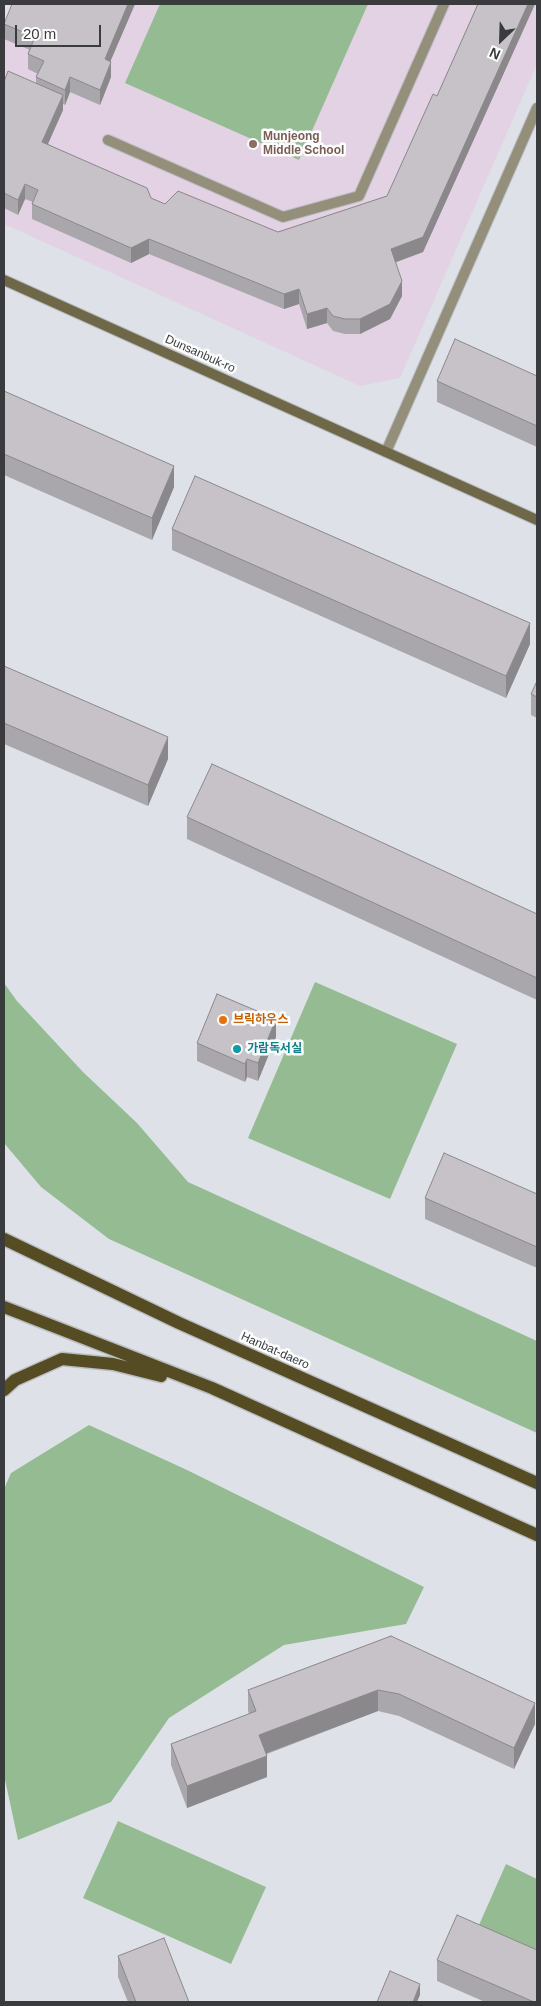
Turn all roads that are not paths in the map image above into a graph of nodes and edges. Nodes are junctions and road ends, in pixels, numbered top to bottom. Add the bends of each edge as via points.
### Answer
1 (444, 4) edge
2 (537, 108) edge
3 (108, 140) dead end
4 (4, 280) edge
5 (386, 452) junction
6 (537, 520) edge
7 (4, 1229) edge
8 (4, 1239) edge
9 (28, 1252) junction
10 (4, 1307) edge
11 (212, 1388) junction
12 (4, 1390) edge
13 (537, 1483) edge
14 (537, 1535) edge

1 - 3 street via 359,196 283,217
2 - 5 street
4 - 5 main road, Dunsanbuk-ro
5 - 6 main road, Dunsanbuk-ro
7 - 9 main road
8 - 9 main road, Hanbat-daero
9 - 13 main road, Hanbat-daero
10 - 11 main road
11 - 12 main road via 113,1364 62,1359 14,1380
11 - 14 main road

